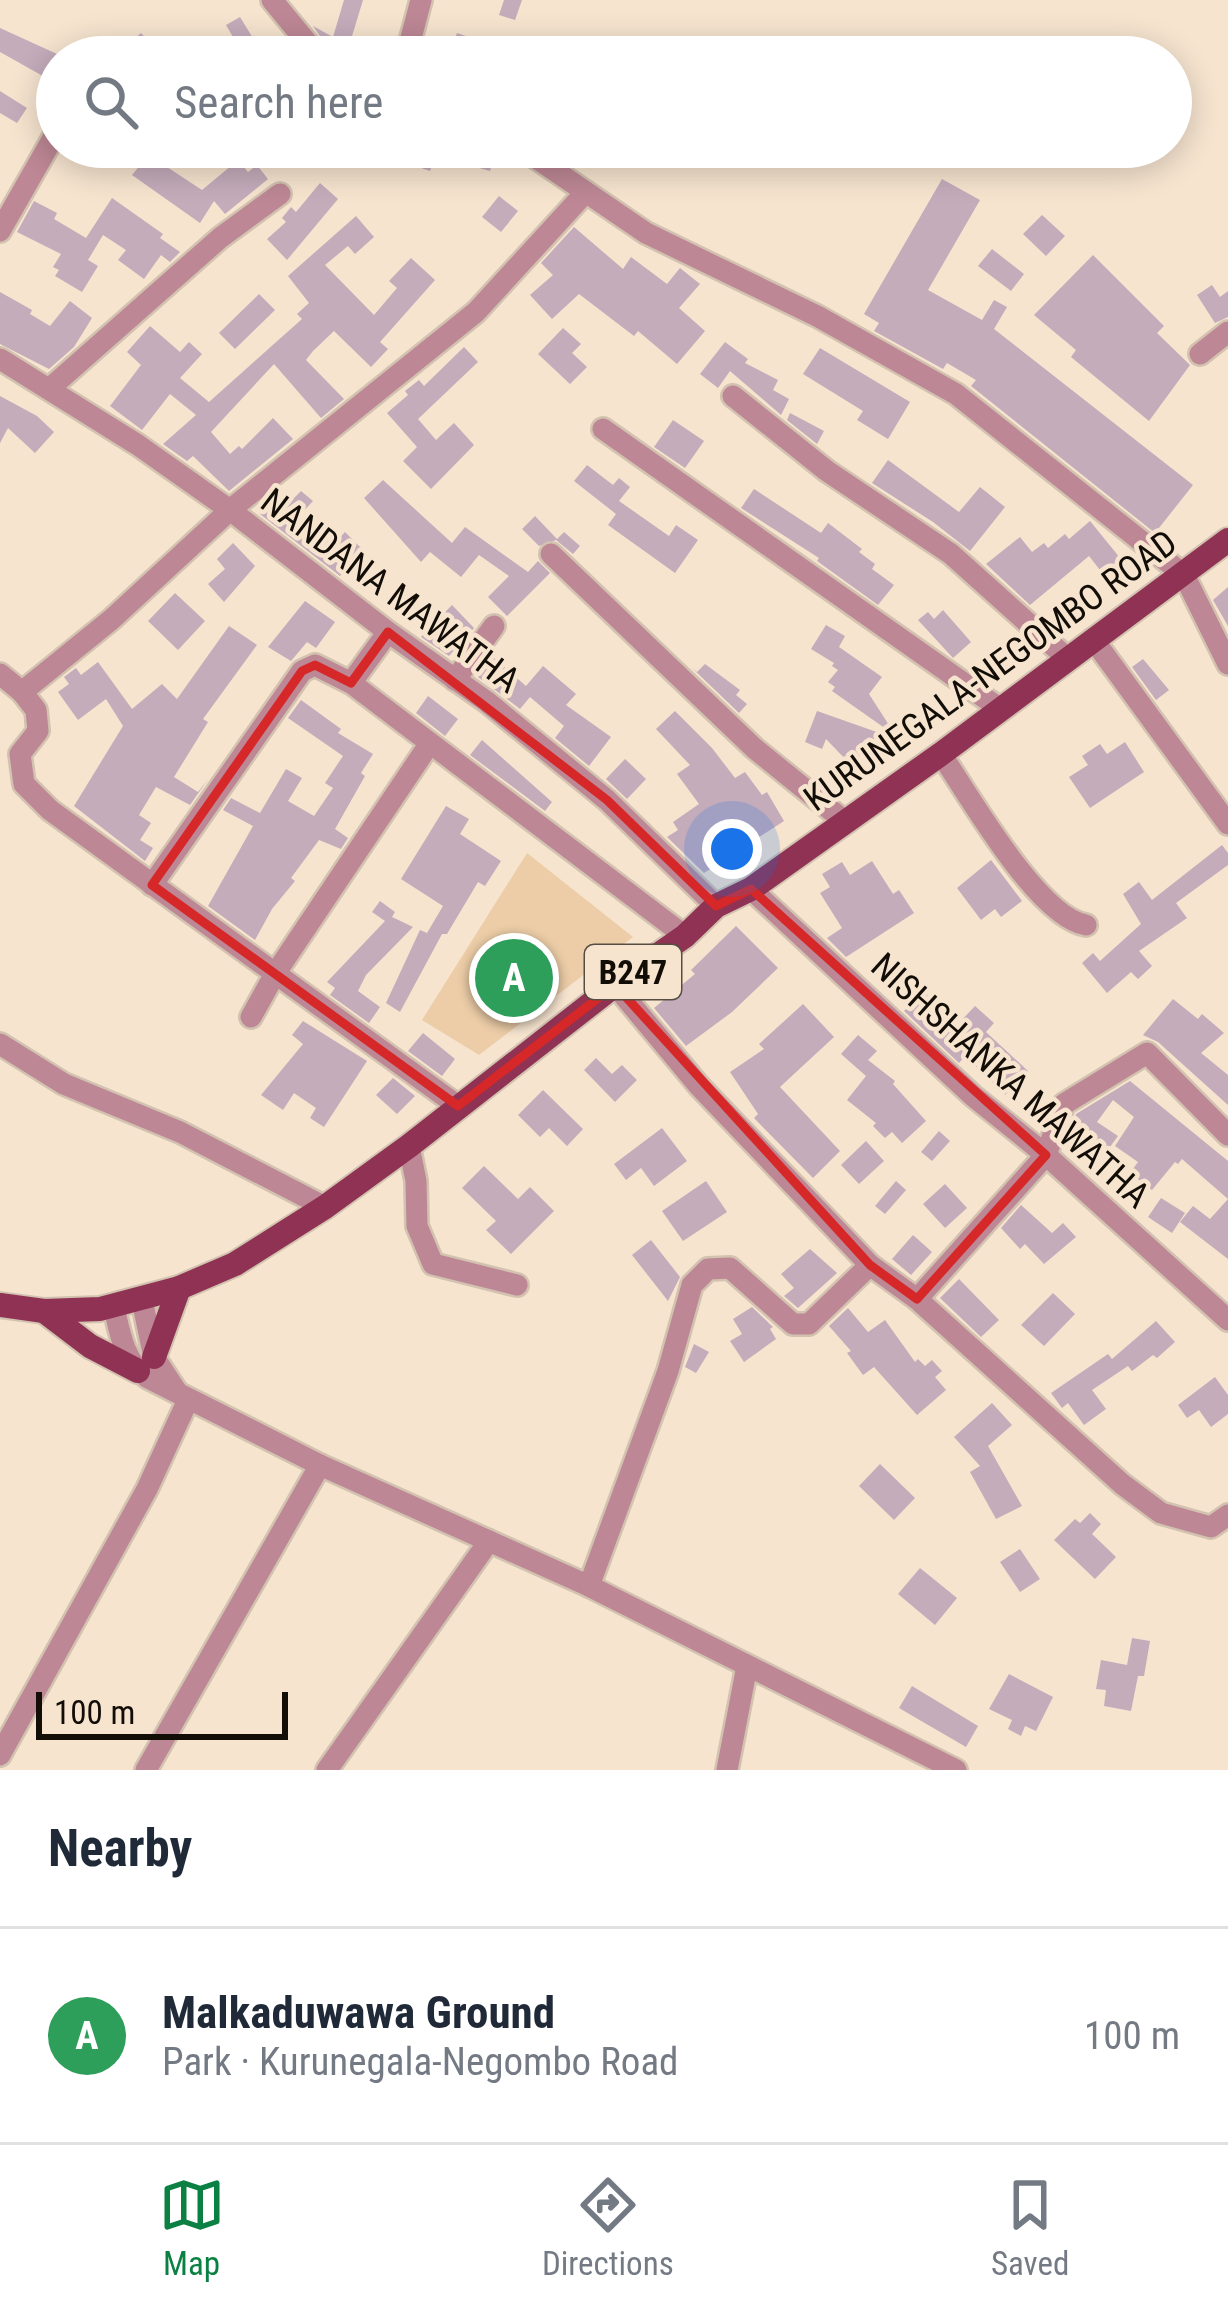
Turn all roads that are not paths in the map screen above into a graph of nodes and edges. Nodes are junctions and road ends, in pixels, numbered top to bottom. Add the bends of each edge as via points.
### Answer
1 (272, 0) edge
2 (421, 0) edge
3 (302, 36) edge
4 (412, 36) edge
5 (36, 168) edge
6 (549, 168) edge
7 (280, 194) dead end
8 (584, 194) junction
9 (0, 231) edge
10 (1228, 332) edge
11 (1200, 354) dead end
12 (0, 358) edge
13 (50, 389) junction
14 (733, 396) dead end
15 (603, 429) dead end
16 (230, 510) junction
17 (1228, 539) edge
18 (550, 554) dead end
19 (1184, 575) junction
20 (494, 626) dead end
21 (388, 632) junction
22 (1093, 639) junction
23 (1068, 659) junction
24 (1228, 664) edge
25 (0, 674) edge
26 (455, 680) junction
27 (351, 683) junction
28 (22, 692) junction
29 (999, 708) junction
30 (430, 743) junction
31 (941, 754) junction
32 (844, 820) junction
33 (1228, 824) edge
34 (152, 885) junction
35 (751, 889) junction
36 (716, 906) junction
37 (1086, 925) dead end
38 (685, 936) junction
39 (274, 974) junction
40 (615, 985) junction
41 (251, 1017) dead end
42 (0, 1044) edge
43 (458, 1106) junction
44 (1228, 1135) edge
45 (409, 1146) junction
46 (1046, 1155) junction
47 (326, 1207) junction
48 (870, 1265) junction
49 (517, 1285) dead end
50 (179, 1288) junction
51 (917, 1299) junction
52 (142, 1300) junction
53 (0, 1305) edge
54 (114, 1307) junction
55 (44, 1311) junction
56 (1228, 1320) edge
57 (146, 1364) junction
58 (183, 1396) junction
59 (320, 1465) junction
60 (1228, 1515) edge
61 (490, 1541) junction
62 (590, 1586) junction
63 (747, 1666) junction
64 (0, 1755) edge
65 (146, 1770) edge
66 (327, 1770) edge
67 (727, 1770) edge
68 (956, 1770) edge

1 - 3 street
2 - 4 street
5 - 9 street
6 - 8 street
7 - 13 street
8 - 16 street via 476,312
8 - 19 street via 956,394
10 - 11 street
12 - 13 street, NANDANA MAWATHA
13 - 16 street, NANDANA MAWATHA
14 - 23 street via 951,554
15 - 29 street
16 - 21 street, NANDANA MAWATHA
16 - 28 street
17 - 19 main road, KURUNEGALA-NEGOMBO ROAD / B247
18 - 32 street via 754,748
19 - 22 main road, KURUNEGALA-NEGOMBO ROAD / B247
19 - 24 street
20 - 26 street
21 - 26 street, NANDANA MAWATHA
21 - 27 street
22 - 23 main road, KURUNEGALA-NEGOMBO ROAD / B247
22 - 33 street
23 - 29 main road, KURUNEGALA-NEGOMBO ROAD / B247
25 - 28 street
26 - 36 street, NANDANA MAWATHA via 608,800
27 - 30 street
27 - 34 street via 315,665 302,671
28 - 34 street via 38,730 20,754 24,784
29 - 31 main road, KURUNEGALA-NEGOMBO ROAD / B247
30 - 38 street
30 - 39 street
31 - 32 main road, KURUNEGALA-NEGOMBO ROAD / B247
31 - 37 street via 1038,895
32 - 35 main road, KURUNEGALA-NEGOMBO ROAD / B247
34 - 39 street
35 - 36 main road, KURUNEGALA-NEGOMBO ROAD / B247
35 - 46 street, NISHSHANKA MAWATHA
36 - 38 main road, KURUNEGALA-NEGOMBO ROAD / B247
38 - 40 main road, KURUNEGALA-NEGOMBO ROAD / B247
39 - 41 street
39 - 43 street
40 - 43 main road, KURUNEGALA-NEGOMBO ROAD / B247
40 - 48 street
42 - 47 street via 64,1084
43 - 45 main road, KURUNEGALA-NEGOMBO ROAD / B247
44 - 46 street via 1148,1053 1064,1104
45 - 47 main road, KURUNEGALA-NEGOMBO ROAD / B247
45 - 49 street via 417,1226 434,1264
46 - 51 street
46 - 56 street, NISHSHANKA MAWATHA
47 - 50 main road, KURUNEGALA-NEGOMBO ROAD / B247 via 236,1264
48 - 51 street
48 - 62 street via 809,1324 793,1324 730,1268 708,1269 692,1285
50 - 52 main road, KURUNEGALA-NEGOMBO ROAD / B247
50 - 57 main road
51 - 60 street via 1161,1513 1211,1527
52 - 54 main road, KURUNEGALA-NEGOMBO ROAD / B247
52 - 57 street
53 - 55 main road, KURUNEGALA-NEGOMBO ROAD / B247
54 - 55 main road, KURUNEGALA-NEGOMBO ROAD / B247
54 - 57 street via 122,1345
55 - 57 main road via 90,1346
57 - 58 street
58 - 59 street
58 - 64 street via 147,1490
59 - 61 street
59 - 65 street
61 - 62 street
61 - 66 street
62 - 63 street
63 - 67 street
63 - 68 street

